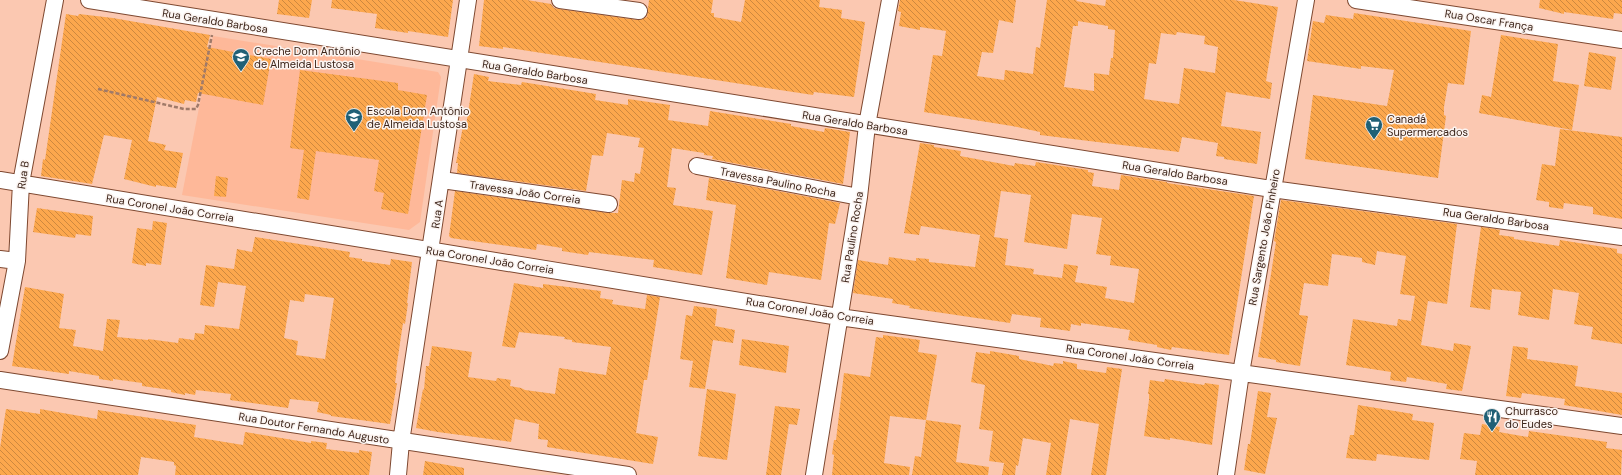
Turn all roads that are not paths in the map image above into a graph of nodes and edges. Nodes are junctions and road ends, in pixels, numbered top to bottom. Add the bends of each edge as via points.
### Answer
1 (55, 0) edge
2 (89, 0) edge
3 (468, 0) edge
4 (560, 0) edge
5 (890, 0) edge
6 (1306, 0) edge
7 (1356, 0) edge
8 (639, 11) dead end
9 (1622, 40) edge
10 (459, 59) junction
11 (867, 125) junction
12 (697, 166) dead end
13 (0, 180) edge
14 (442, 180) junction
15 (21, 184) junction
16 (1272, 189) junction
17 (859, 197) junction
18 (609, 204) dead end
19 (1622, 237) edge
20 (431, 250) junction
21 (0, 259) edge
22 (17, 261) junction
23 (839, 316) junction
24 (0, 351) edge
25 (1241, 373) junction
26 (0, 380) edge
27 (1622, 426) edge
28 (401, 442) junction
29 (398, 475) edge
30 (628, 475) edge
31 (814, 475) edge
32 (1226, 475) edge

1 - 15 street, Rua B
2 - 10 street, Rua Geraldo Barbosa
3 - 10 street, Rua A
4 - 8 street
5 - 11 street, Rua Paulino Rocha
6 - 16 street, Rua Sargento João Pinheiro
7 - 9 street, Rua Oscar França
10 - 11 street, Rua Geraldo Barbosa
10 - 14 street, Rua A
11 - 16 street, Rua Geraldo Barbosa
11 - 17 street, Rua Paulino Rocha
12 - 17 street, Travessa Paulino Rocha
13 - 15 street, Rua Coronel João Correia
14 - 18 street, Travessa João Correia
14 - 20 street, Rua A
15 - 20 street, Rua Coronel João Correia
15 - 22 street, Rua B
16 - 19 street, Rua Geraldo Barbosa
16 - 25 street, Rua Sargento João Pinheiro
17 - 23 street, Rua Paulino Rocha
20 - 23 street, Rua Coronel João Correia
20 - 28 street, Rua A
21 - 22 street
22 - 24 street, Rua B
23 - 25 street, Rua Coronel João Correia
23 - 31 street, Rua Paulino Rocha
25 - 27 street, Rua Coronel João Correia
25 - 32 street, Rua Sargento João Pinheiro
26 - 28 street, Rua Doutor Fernando Augusto
28 - 29 street, Rua A
28 - 30 street, Rua Doutor Fernando Augusto

